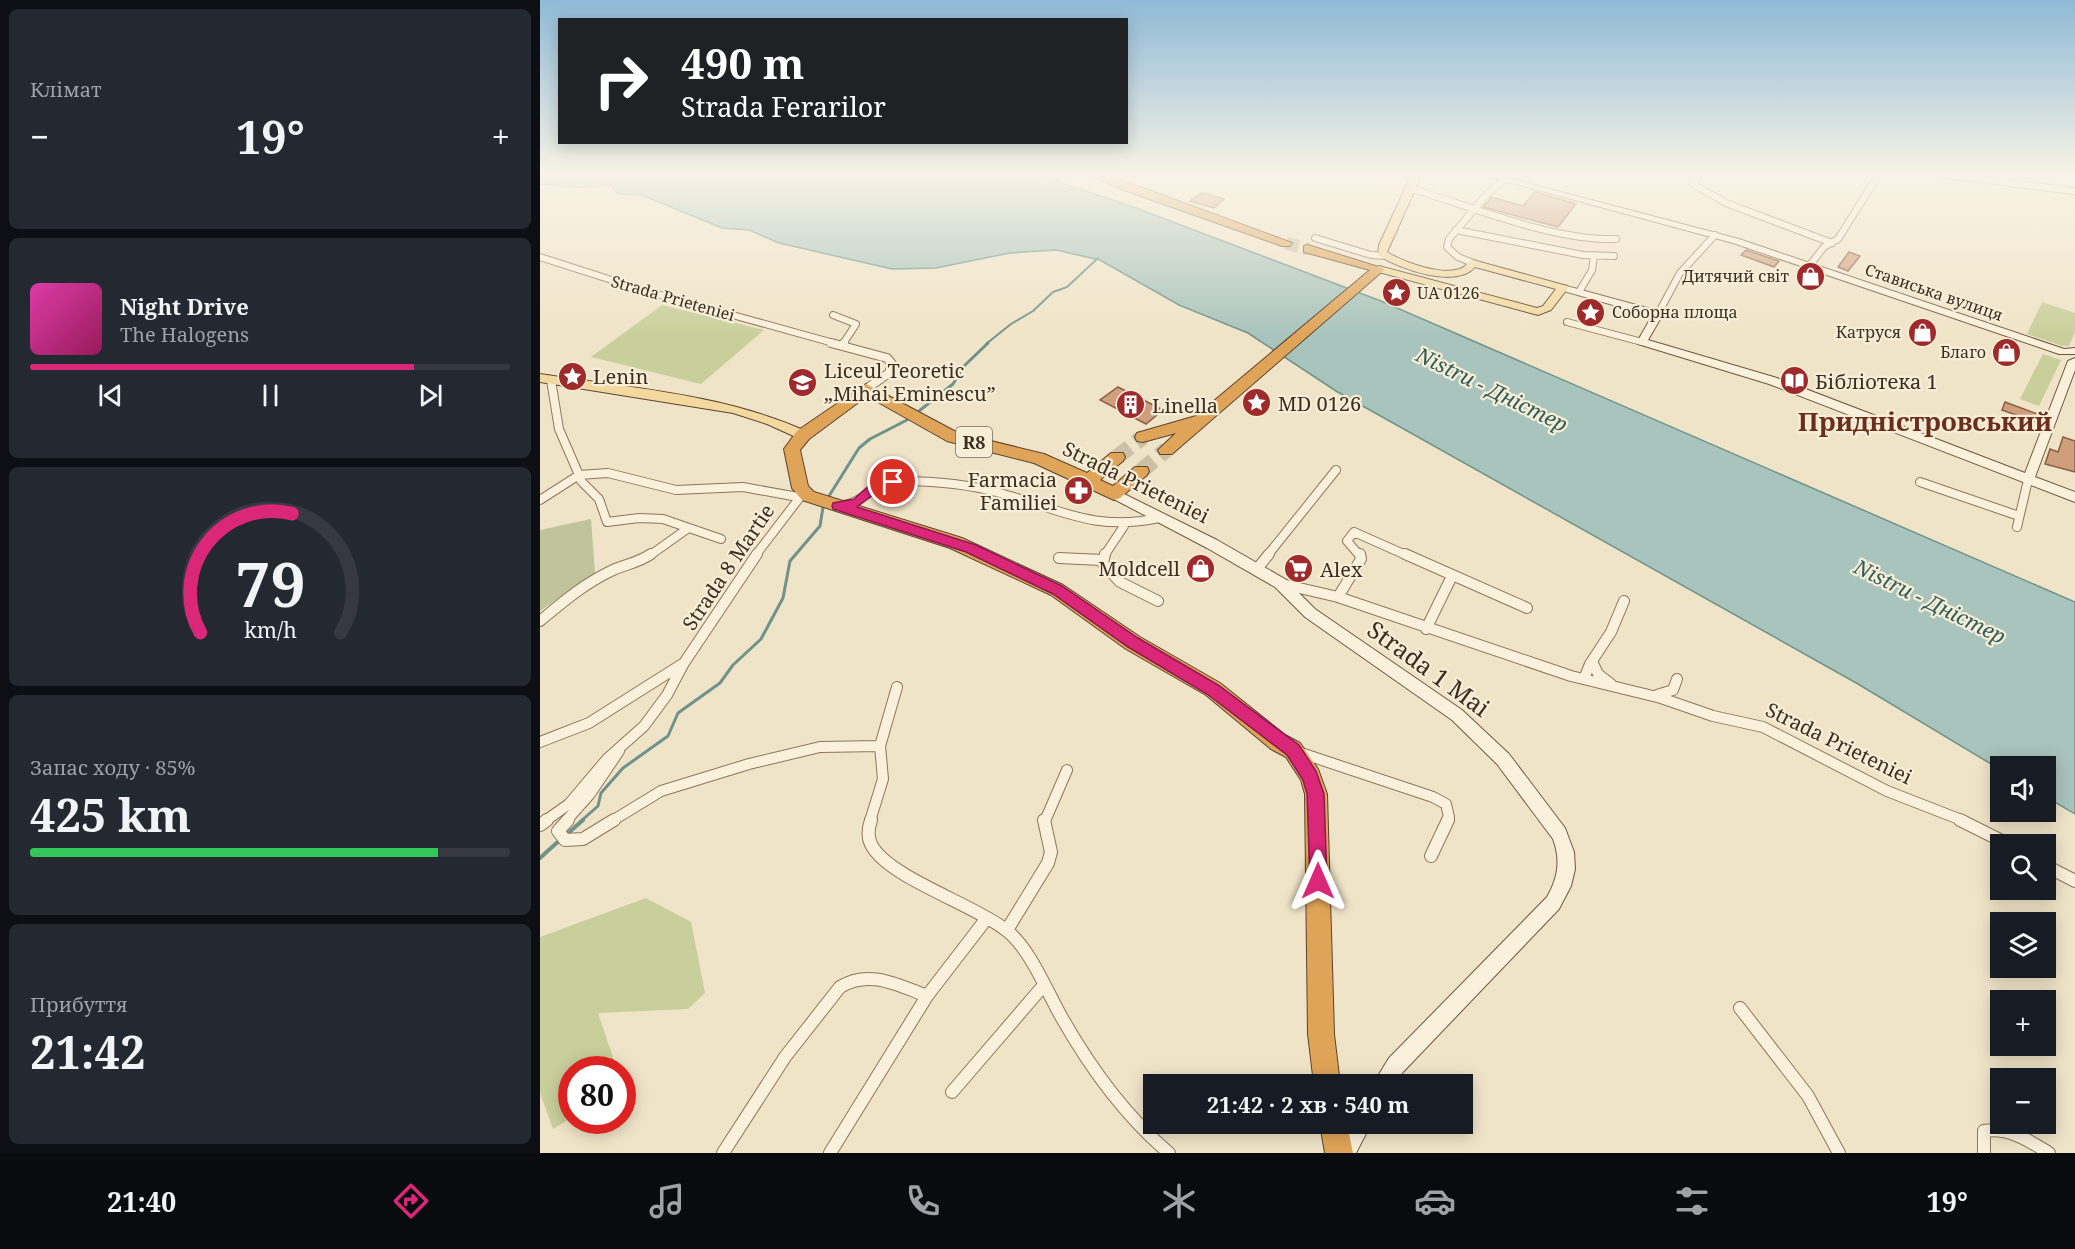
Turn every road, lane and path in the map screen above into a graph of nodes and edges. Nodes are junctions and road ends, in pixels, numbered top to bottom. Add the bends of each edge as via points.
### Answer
1 (1242, 228) edge
2 (1393, 228) edge
3 (1549, 228) edge
4 (1687, 228) edge
5 (1792, 228) edge
6 (1846, 228) edge
7 (1456, 230) joint
8 (1715, 235) junction
9 (1616, 238) dead end
10 (1286, 243) tunnel mouth
11 (1832, 243) junction
12 (1311, 244) joint
13 (1386, 256) junction
14 (1594, 256) junction
15 (1614, 256) dead end
16 (540, 257) edge
17 (1473, 263) junction
18 (1810, 265) junction
19 (1380, 269) junction
20 (1563, 288) junction
21 (1579, 292) junction
22 (1658, 314) junction
23 (833, 315) dead end
24 (1567, 322) dead end
25 (1642, 342) junction
26 (842, 345) junction
27 (2072, 362) edge
28 (545, 379) edge
29 (866, 389) junction
30 (1205, 418) junction
31 (803, 435) junction
32 (1143, 437) tunnel mouth
33 (1166, 450) tunnel mouth
34 (1117, 457) tunnel mouth
35 (1336, 470) dead end
36 (1141, 471) tunnel mouth
37 (579, 475) junction
38 (1089, 480) junction
39 (2028, 480) junction
40 (1920, 482) dead end
41 (1114, 494) junction
42 (801, 495) junction
43 (2075, 497) edge
44 (540, 500) edge
45 (838, 506) junction
46 (2019, 516) junction
47 (1159, 518) junction
48 (1124, 526) junction
49 (2017, 527) dead end
50 (687, 529) junction
51 (721, 539) dead end
52 (1059, 558) dead end
53 (1102, 560) junction
54 (1257, 569) junction
55 (1452, 576) junction
56 (1280, 583) junction
57 (1338, 597) junction
58 (1158, 601) dead end
59 (1623, 601) dead end
60 (1527, 608) dead end
61 (540, 621) edge
62 (1426, 629) junction
63 (1592, 661) junction
64 (684, 663) junction
65 (1584, 679) junction
66 (1677, 680) dead end
67 (897, 687) dead end
68 (1620, 688) junction
69 (1646, 695) junction
70 (540, 742) edge
71 (880, 746) junction
72 (1293, 750) junction
73 (619, 751) junction
74 (1067, 770) dead end
75 (540, 825) edge
76 (1990, 834) edge
77 (1431, 856) dead end
78 (2056, 871) edge
79 (2075, 881) edge
80 (987, 918) junction
81 (1007, 930) junction
82 (1044, 985) junction
83 (927, 996) junction
84 (1740, 1008) dead end
85 (1326, 1074) edge
86 (1390, 1074) edge
87 (952, 1092) dead end
88 (1336, 1134) edge
89 (1355, 1134) edge
90 (723, 1153) edge
91 (830, 1153) edge
92 (1168, 1153) edge
93 (1340, 1153) edge
94 (1344, 1153) edge
95 (1839, 1153) edge
96 (1984, 1153) edge
97 (2049, 1153) edge

1 - 10 highway
2 - 13 main road via 1382,252
3 - 9 street via 1609,241
4 - 8 main road, Стависька вулиця
5 - 11 street
6 - 11 street
7 - 14 street
7 - 17 street via 1447,247
8 - 18 main road, Стависька вулиця
8 - 22 street via 1680,273
11 - 18 street
12 - 13 street
12 - 19 highway
13 - 17 main road via 1392,261 1445,273 1466,271
14 - 15 street
14 - 21 street via 1596,261
16 - 26 street, Strada Prieteniei
17 - 20 main road
18 - 27 main road, Стависька вулиця
19 - 20 main road via 1531,311 1543,311
19 - 30 highway
20 - 21 main road
21 - 22 main road
22 - 25 main road
23 - 26 street via 856,324
24 - 25 street
25 - 39 main road via 1773,381
26 - 29 street, Strada Prieteniei via 889,359 892,368
27 - 39 main road
28 - 31 main road via 734,409 772,420
28 - 37 street via 563,441
29 - 31 highway
29 - 38 highway, Strada Prieteniei / R8 via 953,437 1038,458
30 - 32 highway
30 - 33 highway
31 - 42 highway via 792,449
34 - 38 highway
35 - 54 street
36 - 41 highway
37 - 42 street via 608,473 676,490 743,487
37 - 44 street
37 - 50 street via 600,499 607,522 663,519
38 - 41 highway, Strada Prieteniei / R8
39 - 43 main road
39 - 46 street
40 - 46 street
41 - 47 main road, Strada Prieteniei
42 - 45 highway
42 - 64 street, Strada 8 Martie via 761,547
45 - 48 street via 858,503 886,482 935,483 984,488 1061,514
45 - 72 highway via 971,548 1058,590 1126,638 1213,689
46 - 49 street
47 - 48 street
47 - 54 main road, Strada Prieteniei
48 - 53 street
50 - 51 street
50 - 61 street via 639,563 615,569 585,585
52 - 53 street
53 - 58 street via 1108,574
54 - 56 main road, Strada Prieteniei
55 - 57 street via 1354,532 1347,541 1361,560
55 - 60 street
55 - 62 street
56 - 57 street, Strada Prieteniei
56 - 86 main road, Strada 1 Mai via 1310,613 1467,723 1522,782 1559,834 1567,854 1567,872 1553,903
57 - 62 street, Strada Prieteniei
59 - 63 street via 1607,640
62 - 65 street, Strada Prieteniei
63 - 65 street
63 - 68 street, Strada Prieteniei via 1598,674
64 - 70 street, Strada 8 Martie via 589,723
64 - 73 street, Strada 8 Martie via 656,711
65 - 68 street, Strada Prieteniei
66 - 69 street via 1667,694
67 - 71 street
68 - 69 street, Strada Prieteniei
69 - 76 street, Strada Prieteniei via 1763,727 1887,791
71 - 73 street, Strada 8 Martie via 820,747 785,754 661,791 583,839 562,837 558,831 590,795
71 - 80 street via 884,777 868,840 874,853
72 - 77 street via 1446,804 1449,817
72 - 85 highway via 1310,777 1316,801 1321,1034
73 - 75 street, Strada 8 Martie via 607,759 569,804
74 - 81 street via 1044,818 1051,852 1048,863
78 - 79 street
80 - 81 street
80 - 83 street
81 - 82 street
82 - 87 street
82 - 92 street via 1117,1101
83 - 90 street via 864,977 844,981 793,1047
83 - 91 street
84 - 95 street via 1808,1096
88 - 93 highway
89 - 94 main road
96 - 97 street via 1984,1131 1995,1128

